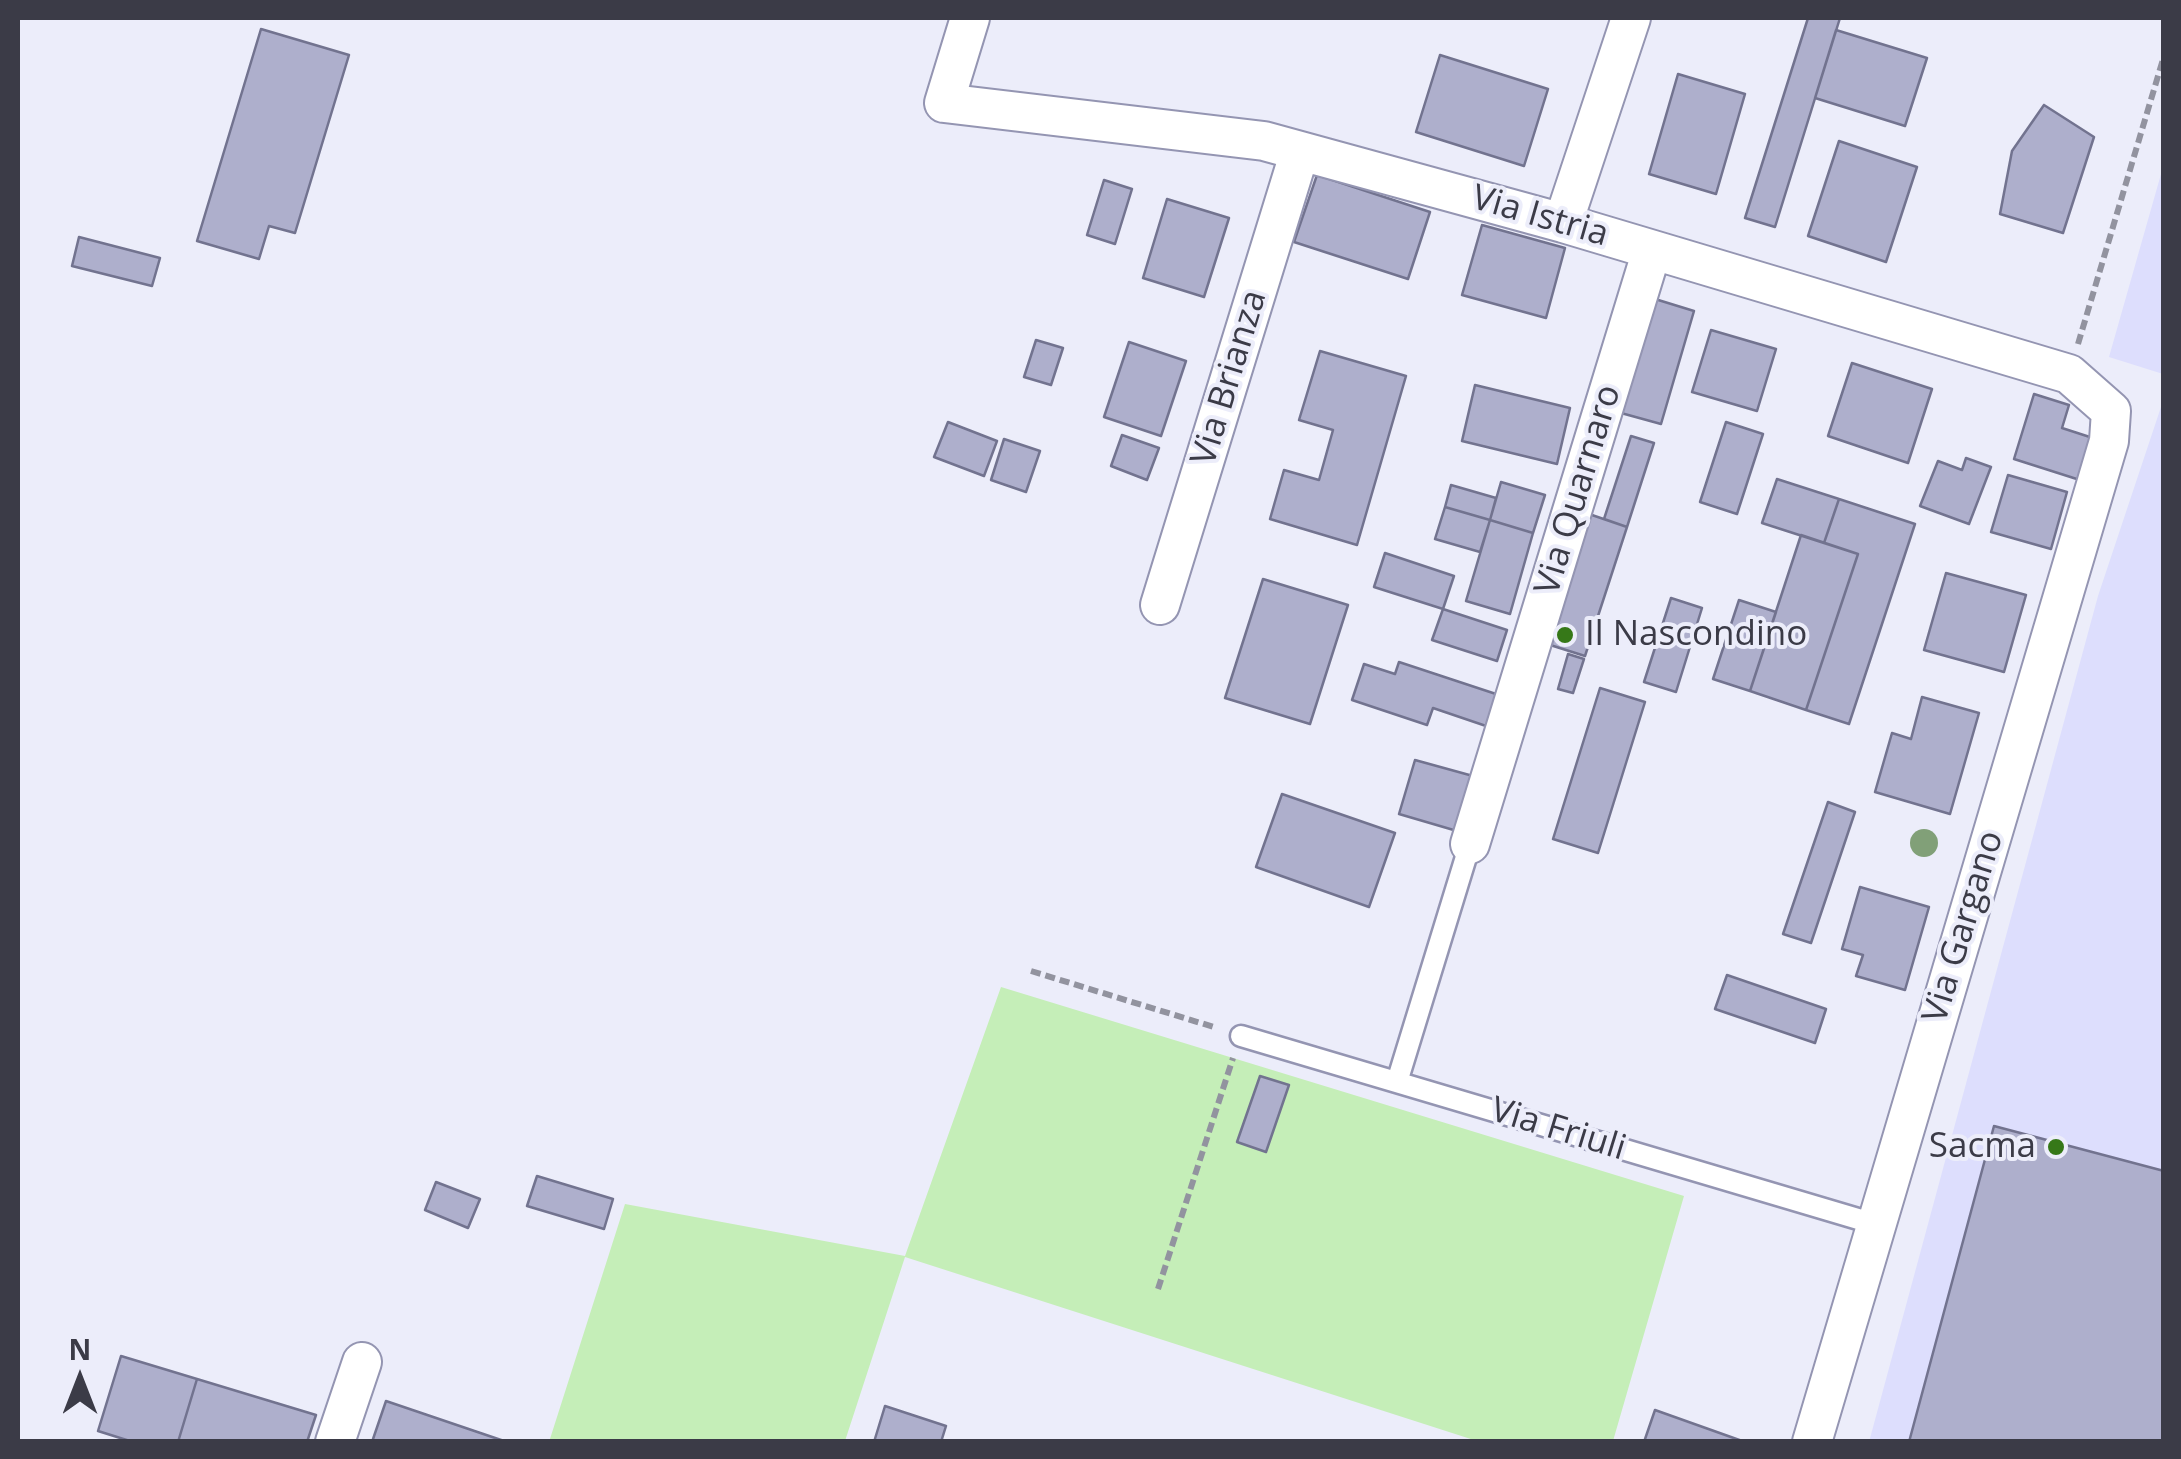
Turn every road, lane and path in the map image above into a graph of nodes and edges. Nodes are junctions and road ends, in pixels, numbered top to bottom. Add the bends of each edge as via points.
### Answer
1 (970, 18) edge
2 (1631, 18) edge
3 (2164, 56) edge
4 (1300, 151) junction
5 (1563, 223) junction
6 (1652, 250) junction
7 (2069, 374) junction
8 (2111, 411) joint
9 (1160, 606) dead end
10 (1470, 844) joint
11 (1031, 971) dead end
12 (1240, 1036) junction
13 (1397, 1082) junction
14 (1875, 1224) junction
15 (1158, 1289) dead end
16 (362, 1362) dead end
17 (335, 1442) edge
18 (1812, 1442) edge

1 - 4 street, Via Istria via 944,103 1264,141
2 - 5 street
3 - 7 path
4 - 5 street, Via Istria
4 - 9 street, Via Brianza
5 - 6 street, Via Istria
6 - 7 street, Via Istria
6 - 10 street, Via Quarnaro
7 - 8 street, Via Istria
8 - 14 street, Via Gargano via 2109,440
10 - 13 lane
11 - 12 path
12 - 13 lane, Via Friuli
12 - 15 path
13 - 14 lane, Via Friuli
14 - 18 street, Via Gargano
16 - 17 street

